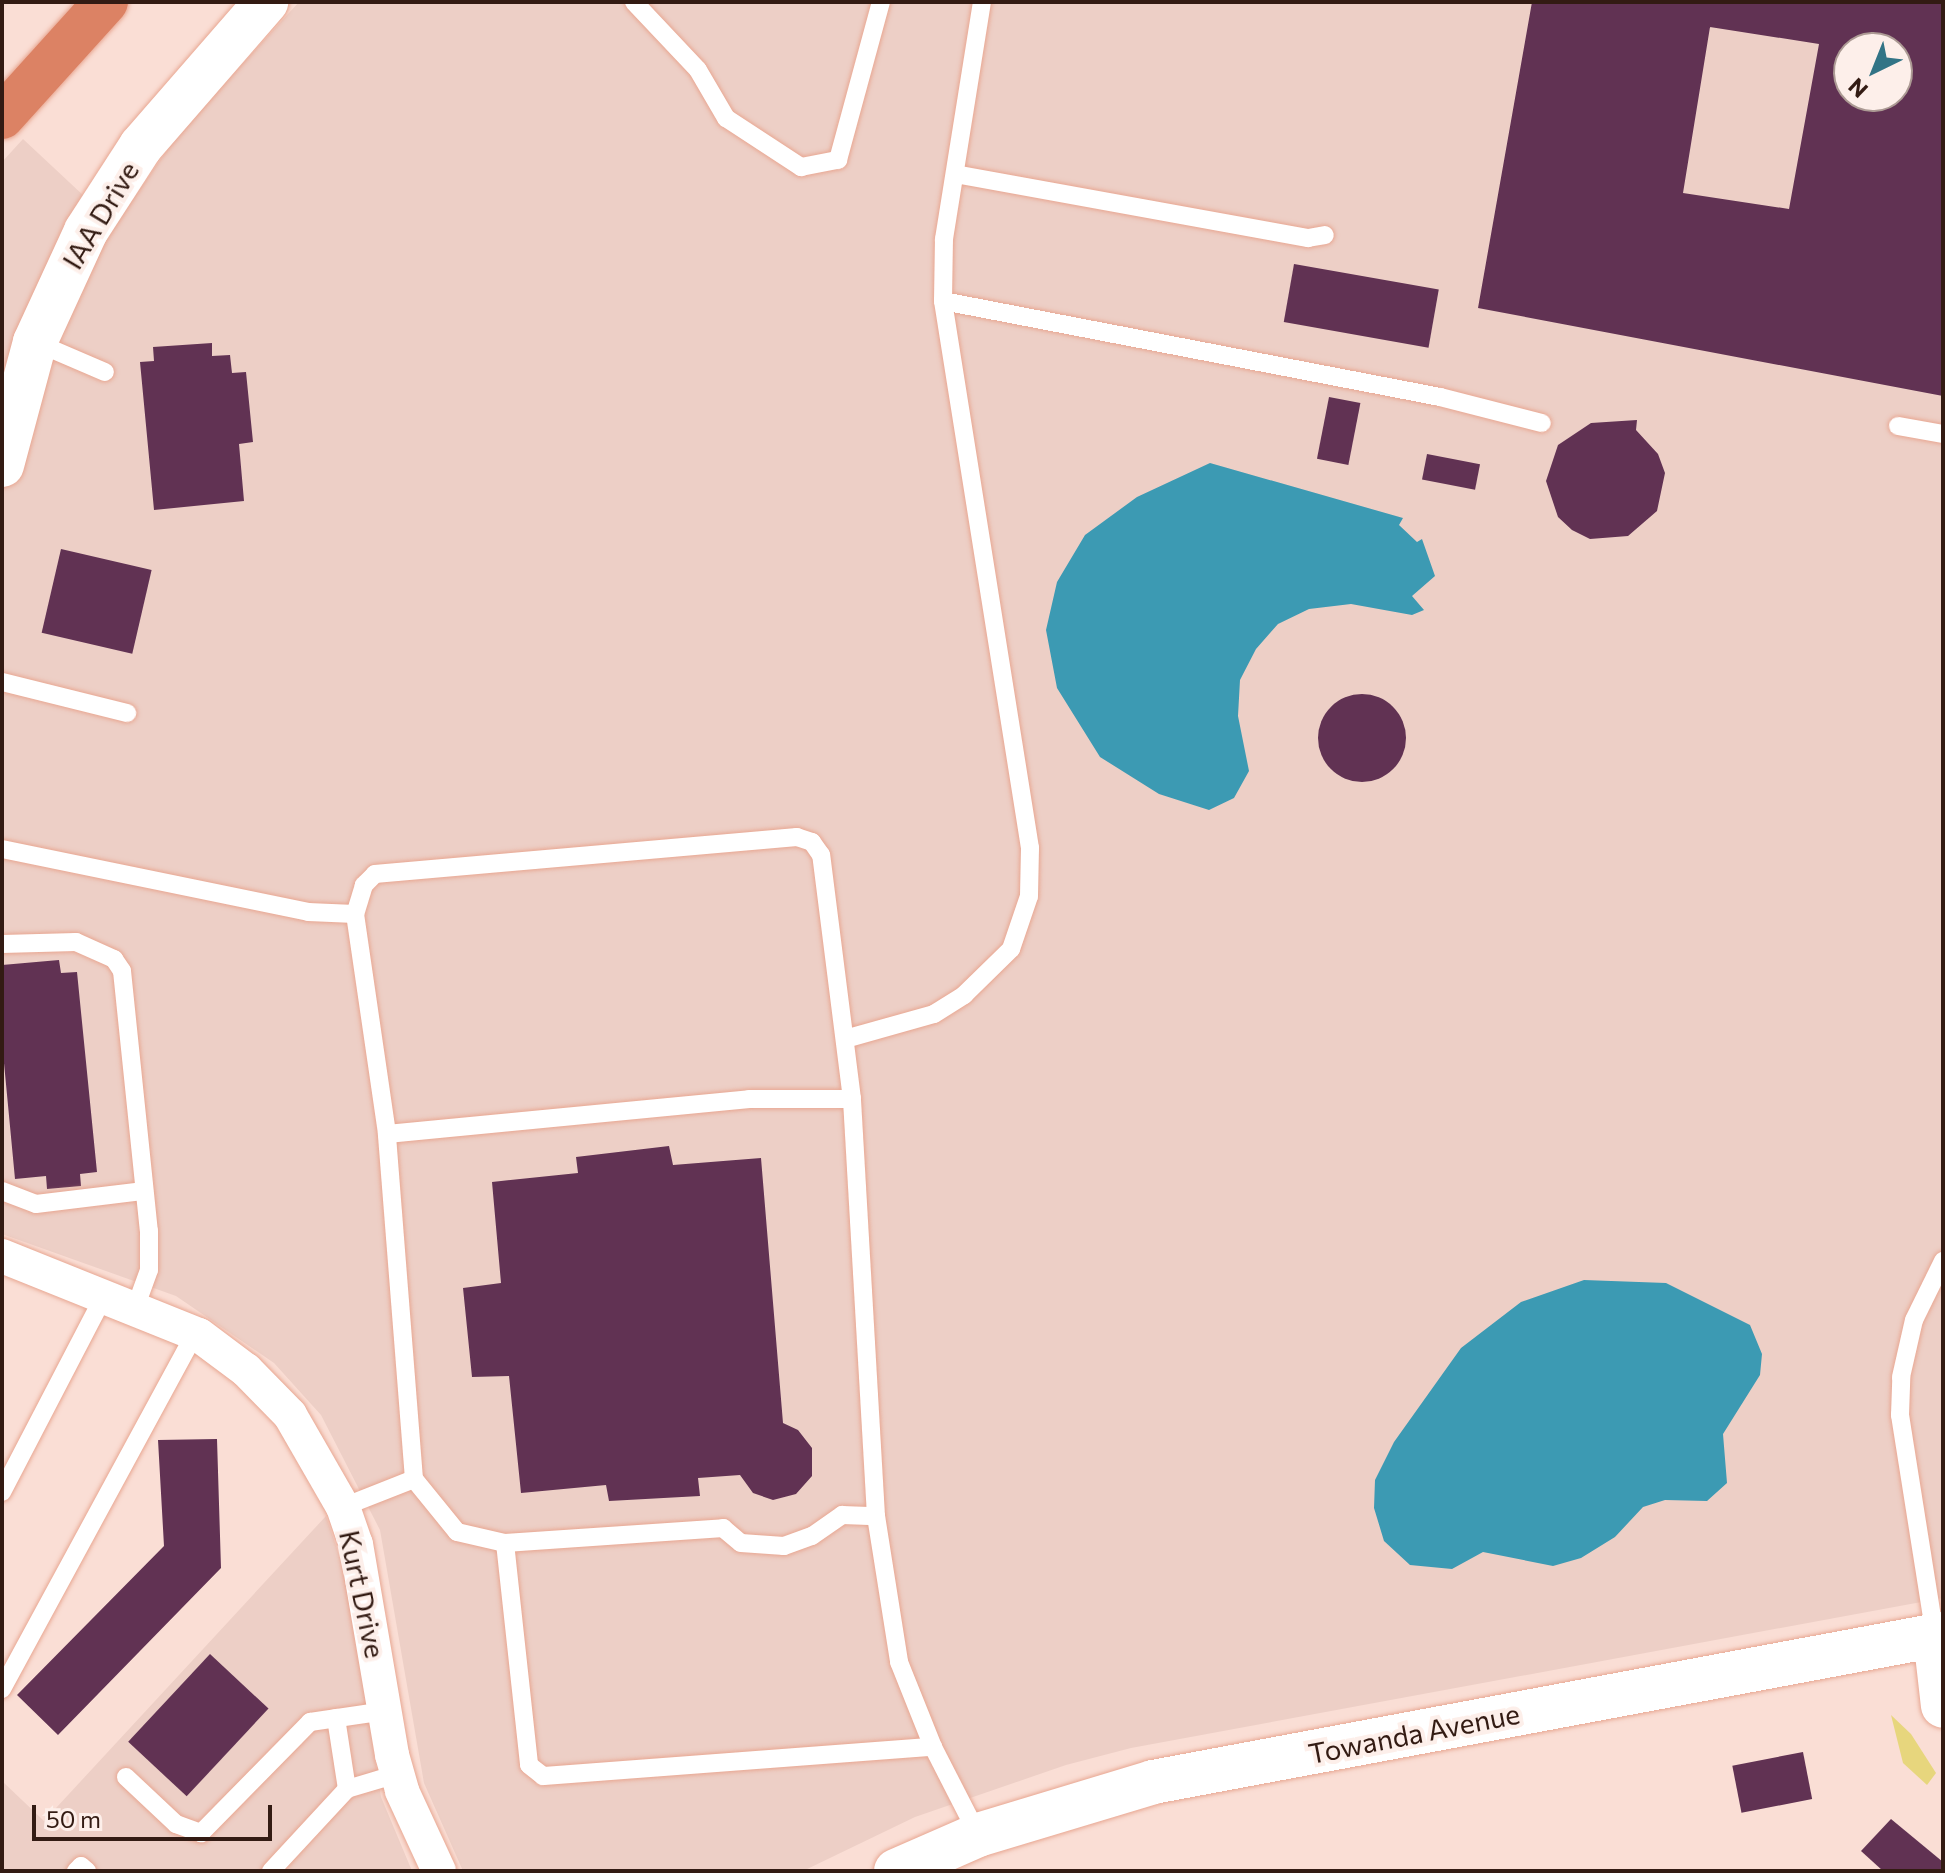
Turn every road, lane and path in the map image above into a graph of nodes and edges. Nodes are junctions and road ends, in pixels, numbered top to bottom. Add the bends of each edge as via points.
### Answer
1 (106, 2) edge
2 (266, 2) edge
3 (634, 2) edge
4 (881, 2) edge
5 (982, 2) edge
6 (2, 117) edge
7 (955, 174) junction
8 (1325, 235) dead end
9 (943, 301) junction
10 (35, 342) junction
11 (105, 372) dead end
12 (1542, 423) dead end
13 (1898, 426) dead end
14 (1943, 434) edge
15 (2, 465) edge
16 (2, 682) edge
17 (127, 713) dead end
18 (2, 849) edge
19 (355, 914) junction
20 (2, 944) edge
21 (845, 1039) junction
22 (852, 1099) junction
23 (387, 1134) junction
24 (2, 1191) edge
25 (144, 1191) junction
26 (2, 1256) edge
27 (1943, 1261) edge
28 (120, 1300) junction
29 (195, 1333) junction
30 (414, 1479) junction
31 (2, 1492) edge
32 (343, 1507) junction
33 (876, 1516) junction
34 (505, 1543) junction
35 (1939, 1635) edge
36 (2, 1689) edge
37 (1943, 1706) edge
38 (385, 1711) junction
39 (336, 1718) junction
40 (933, 1747) junction
41 (397, 1774) junction
42 (126, 1777) dead end
43 (347, 1789) junction
44 (978, 1835) junction
45 (76, 1871) edge
46 (87, 1871) edge
47 (271, 1871) edge
48 (439, 1871) edge
49 (896, 1871) edge

1 - 6 highway
2 - 10 main road, IAA Drive via 141,146 86,231
3 - 4 lane via 698,70 726,118 801,167 838,160
5 - 7 lane
7 - 8 lane via 1308,238
7 - 9 lane via 944,239
9 - 12 lane via 1425,394
9 - 21 lane via 1030,848 1029,896 1011,949 964,995 934,1014
10 - 11 lane
10 - 15 main road, IAA Drive
13 - 14 lane
16 - 17 lane
18 - 19 lane via 308,912
19 - 21 lane via 364,885 375,874 797,837 812,842 821,855
19 - 23 lane
20 - 25 lane via 76,942 114,959 122,971
21 - 22 lane
22 - 23 lane via 749,1099
22 - 33 lane
23 - 30 lane
24 - 25 lane via 36,1204
25 - 28 lane via 149,1270
26 - 28 street, Kurt Drive
27 - 35 lane via 1914,1320 1901,1377 1900,1415 1902,1455
28 - 29 street, Kurt Drive
28 - 31 lane
29 - 32 street, Kurt Drive via 246,1370 290,1415
29 - 36 lane
30 - 32 lane
30 - 34 lane via 457,1532
32 - 38 street, Kurt Drive via 366,1583
33 - 34 lane via 842,1515 812,1536 784,1546 741,1543 723,1528
33 - 40 lane via 899,1662
34 - 40 lane via 529,1765 543,1776
35 - 37 main road
35 - 44 main road, Towanda Avenue via 1153,1782
38 - 39 lane
38 - 41 street, Kurt Drive
39 - 42 lane via 310,1722 201,1833 176,1824
39 - 43 lane
40 - 44 lane
41 - 43 lane
41 - 48 street, Kurt Drive
43 - 47 lane
44 - 49 main road, Towanda Avenue
45 - 46 lane via 81,1866

